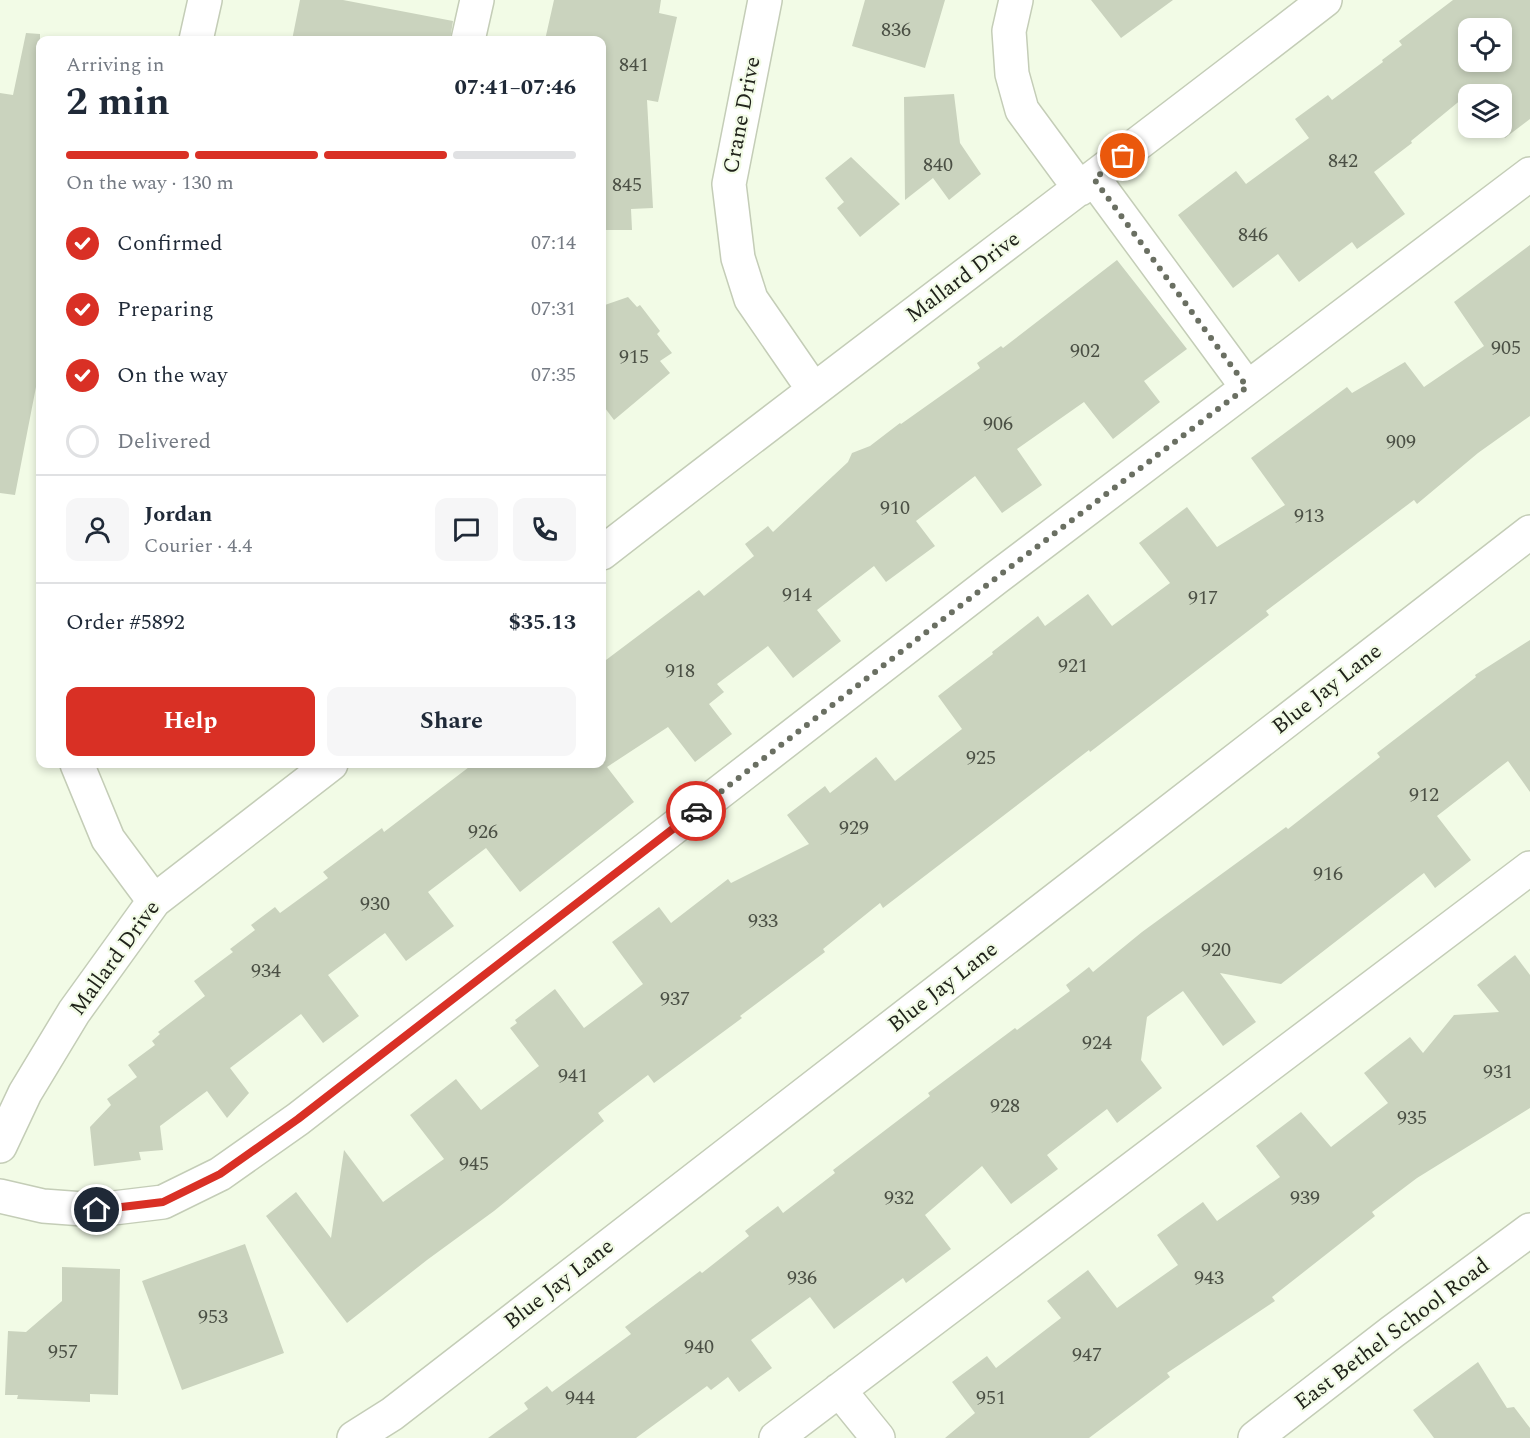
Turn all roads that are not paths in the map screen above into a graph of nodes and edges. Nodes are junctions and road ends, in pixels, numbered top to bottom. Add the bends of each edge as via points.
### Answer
1 (205, 0) edge
2 (477, 0) edge
3 (765, 0) edge
4 (1016, 0) edge
5 (1325, 0) edge
6 (197, 36) edge
7 (469, 36) edge
8 (1530, 174) edge
9 (1087, 184) junction
10 (1247, 387) junction
11 (813, 390) junction
12 (1530, 532) edge
13 (606, 550) edge
14 (79, 768) edge
15 (326, 768) edge
16 (1530, 868) edge
17 (154, 901) junction
18 (3, 1135) edge
19 (0, 1196) edge
20 (1530, 1230) edge
21 (839, 1390) junction
22 (354, 1438) edge
23 (776, 1438) edge
24 (878, 1438) edge
25 (1256, 1438) edge

1 - 6 street
2 - 7 street
3 - 11 street, Crane Drive via 729,184 738,258 751,299
4 - 9 street via 1009,31 1012,74 1022,110
5 - 9 street, Mallard Drive
8 - 10 street
9 - 10 street
9 - 11 street, Mallard Drive
10 - 19 street via 298,1119 220,1174 163,1202 97,1210 43,1206
11 - 13 street, Mallard Drive
12 - 22 street, Blue Jay Lane via 392,1414
14 - 17 street via 108,839
15 - 17 street, Mallard Drive
16 - 21 street
17 - 18 street, Mallard Drive via 74,1012
20 - 25 street, East Bethel School Road
21 - 23 street
21 - 24 street

